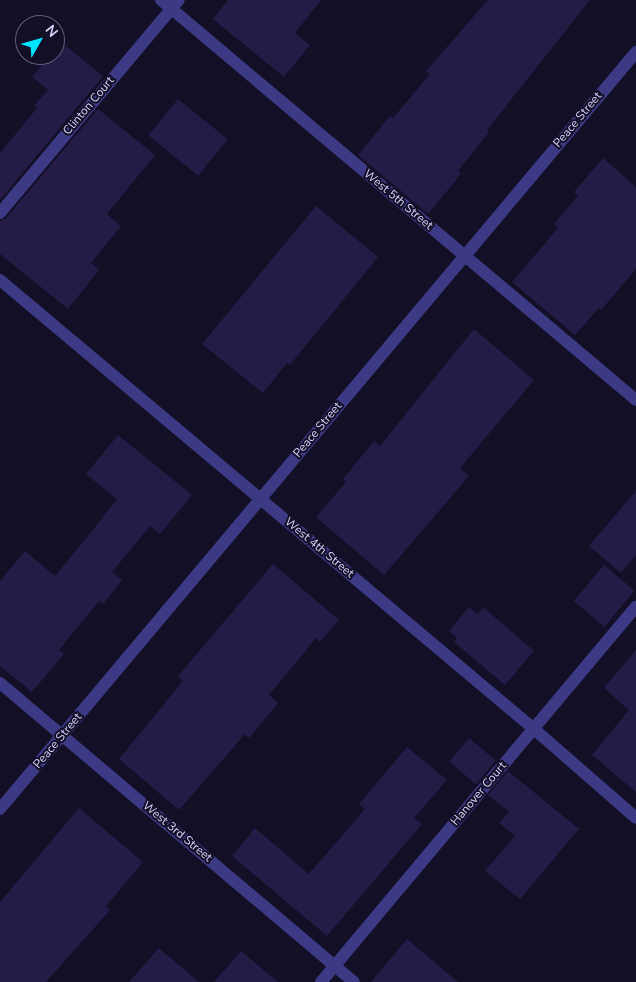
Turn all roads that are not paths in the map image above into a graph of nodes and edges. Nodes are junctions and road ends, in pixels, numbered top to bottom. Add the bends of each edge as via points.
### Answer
1 (161, 0) edge
2 (175, 4) edge
3 (636, 52) edge
4 (0, 213) edge
5 (464, 256) junction
6 (0, 280) edge
7 (636, 400) edge
8 (260, 499) junction
9 (636, 607) edge
10 (0, 683) edge
11 (534, 729) junction
12 (62, 735) junction
13 (0, 809) edge
14 (636, 818) edge
15 (335, 965) junction
16 (321, 982) edge
17 (354, 982) edge

1 - 2 street, West 5th Street
2 - 4 street, Clinton Court
2 - 5 street, West 5th Street
3 - 5 street, Peace Street
5 - 7 street, West 5th Street
5 - 8 street, Peace Street
6 - 8 street, West 4th Street
8 - 11 street, West 4th Street
8 - 12 street, Peace Street
9 - 11 street, Hanover Court
10 - 12 street, West 3rd Street
11 - 14 street, West 4th Street
11 - 15 street, Hanover Court
12 - 13 street, Peace Street
12 - 15 street, West 3rd Street
15 - 16 street, Hanover Court
15 - 17 street, West 3rd Street

